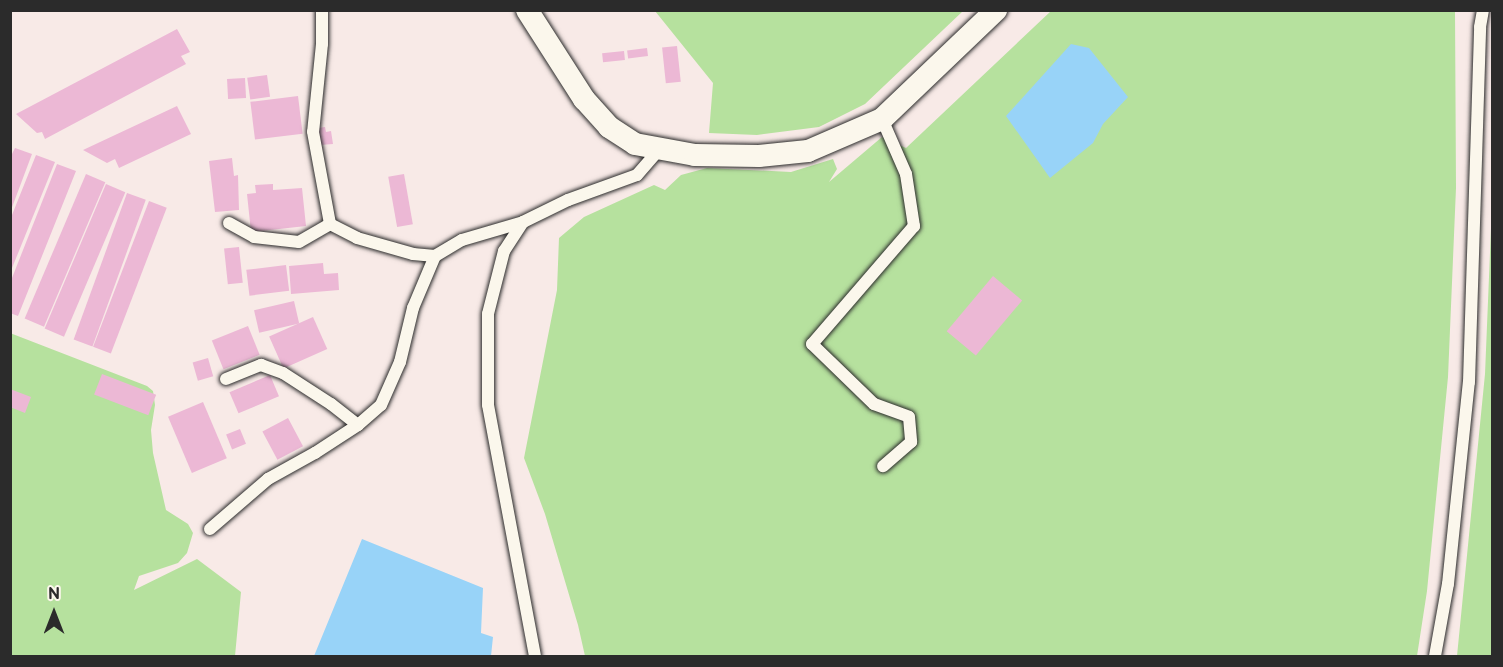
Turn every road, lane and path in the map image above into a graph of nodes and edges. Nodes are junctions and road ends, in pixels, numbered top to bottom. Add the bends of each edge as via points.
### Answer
1 (322, 10) edge
2 (526, 10) edge
3 (996, 10) edge
4 (1478, 10) edge
5 (1483, 10) edge
6 (1480, 27) junction
7 (882, 119) junction
8 (659, 150) junction
9 (523, 222) junction
10 (229, 223) dead end
11 (330, 224) junction
12 (435, 256) junction
13 (226, 379) dead end
14 (358, 425) junction
15 (883, 466) dead end
16 (210, 529) dead end
17 (535, 657) edge
18 (1435, 657) edge

1 - 11 lane via 313,132
2 - 8 street via 584,99 609,127 635,144
3 - 7 street
4 - 6 lane
5 - 6 lane
6 - 18 lane via 1469,382 1448,584
7 - 8 street via 808,151 748,156
7 - 15 lane via 906,174 914,226 812,344 874,404 909,417 910,442
8 - 9 lane via 637,175 568,200
9 - 12 lane via 462,240
9 - 17 lane via 504,251 488,314 488,405
10 - 11 lane via 254,237 299,242
11 - 12 lane via 357,238
12 - 14 lane via 413,308 400,362 381,405
13 - 14 lane via 261,365 283,373
14 - 16 lane via 268,479

